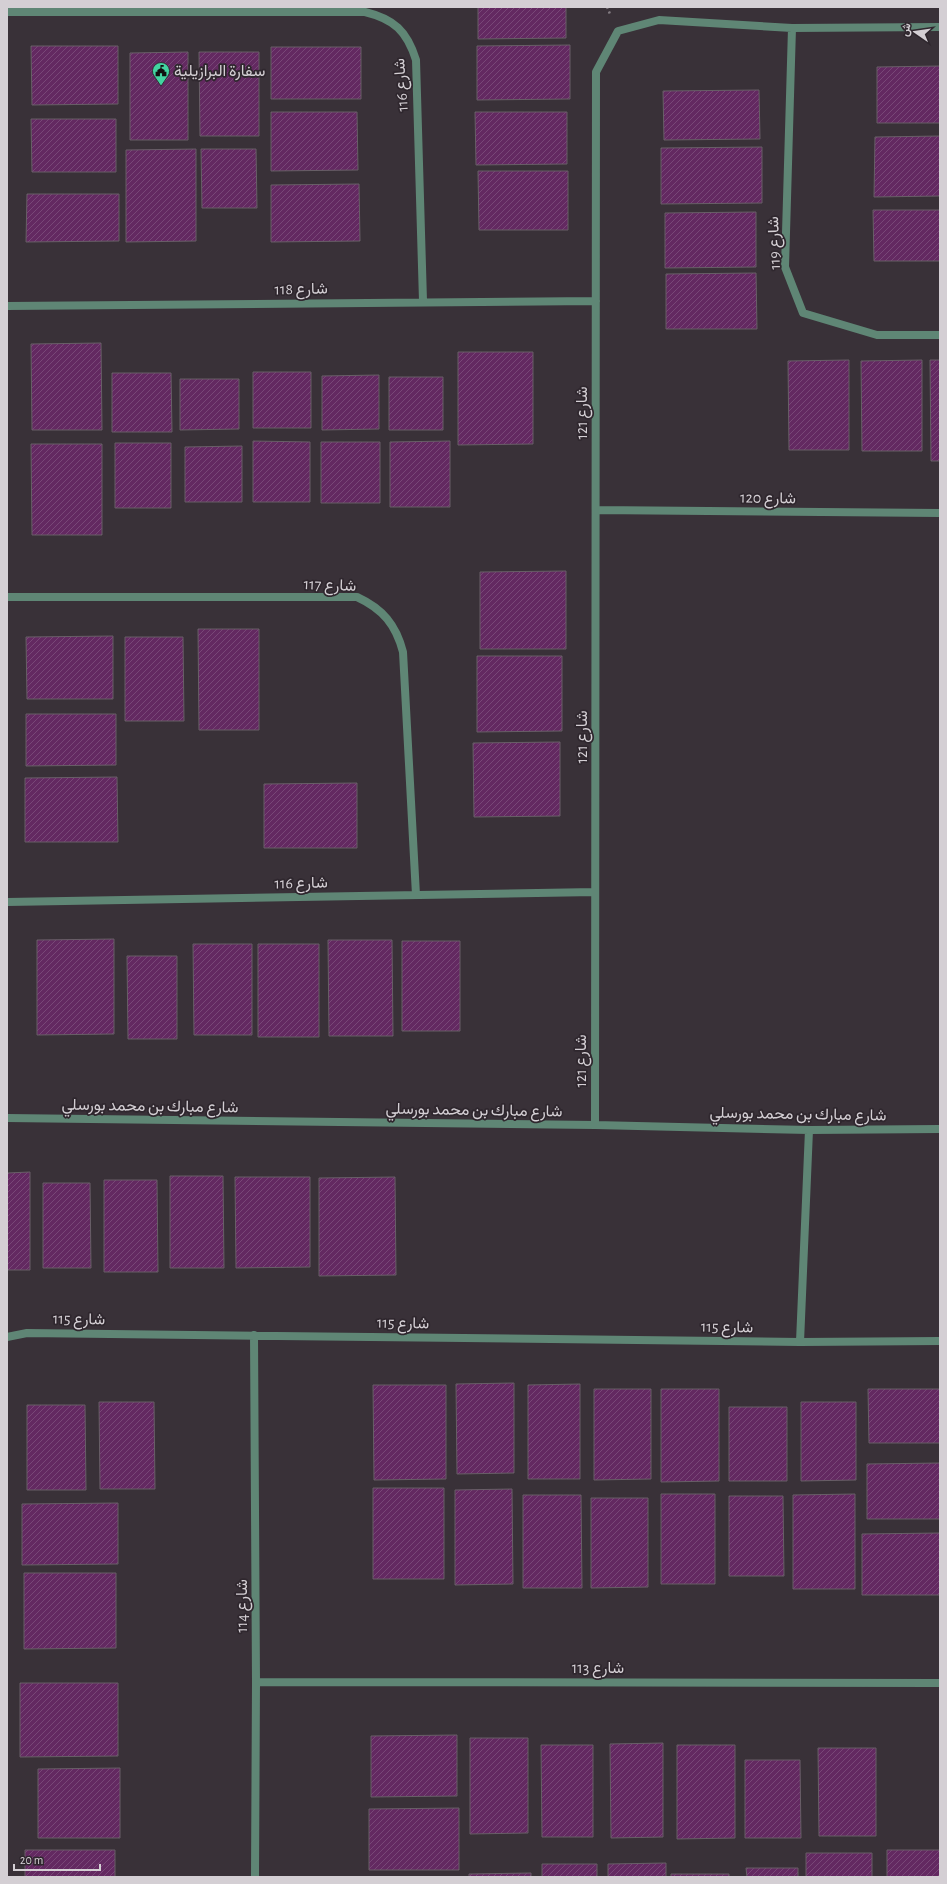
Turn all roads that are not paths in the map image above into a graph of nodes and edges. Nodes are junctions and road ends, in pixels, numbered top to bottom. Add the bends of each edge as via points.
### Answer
1 (7, 12) edge
2 (940, 27) edge
3 (792, 28) junction
4 (423, 301) junction
5 (596, 301) junction
6 (7, 306) edge
7 (940, 335) edge
8 (596, 510) junction
9 (940, 513) edge
10 (7, 597) edge
11 (596, 892) junction
12 (416, 895) junction
13 (7, 902) edge
14 (7, 1118) edge
15 (595, 1125) junction
16 (940, 1129) edge
17 (809, 1130) junction
18 (254, 1335) junction
19 (7, 1337) edge
20 (940, 1341) edge
21 (800, 1342) junction
22 (256, 1682) junction
23 (940, 1683) edge
24 (255, 1877) edge

1 - 4 street, شارع 116 via 364,12 379,15 392,22 412,45 416,60
2 - 3 street, شارع 121
3 - 5 street, شارع 121 via 659,20 618,31 596,72
3 - 7 street, شارع 119 via 785,267 803,313 877,335
4 - 5 street, شارع 118
4 - 6 street, شارع 118
5 - 8 street, شارع 121
8 - 9 street, شارع 120
8 - 11 street, شارع 121
10 - 12 street, شارع 117 via 358,598 383,612 400,638 403,652
11 - 12 street, شارع 116
11 - 15 street, شارع 121
12 - 13 street, شارع 116
14 - 15 street, شارع مبارك بن محمد بورسلي
15 - 17 street, شارع مبارك بن محمد بورسلي
16 - 17 street, شارع مبارك بن محمد بورسلي
17 - 21 street
18 - 19 street, شارع 115 via 27,1333
18 - 21 street, شارع 115
18 - 22 street, شارع 114
20 - 21 street, شارع 115
22 - 23 street, شارع 113
22 - 24 street, شارع 114

